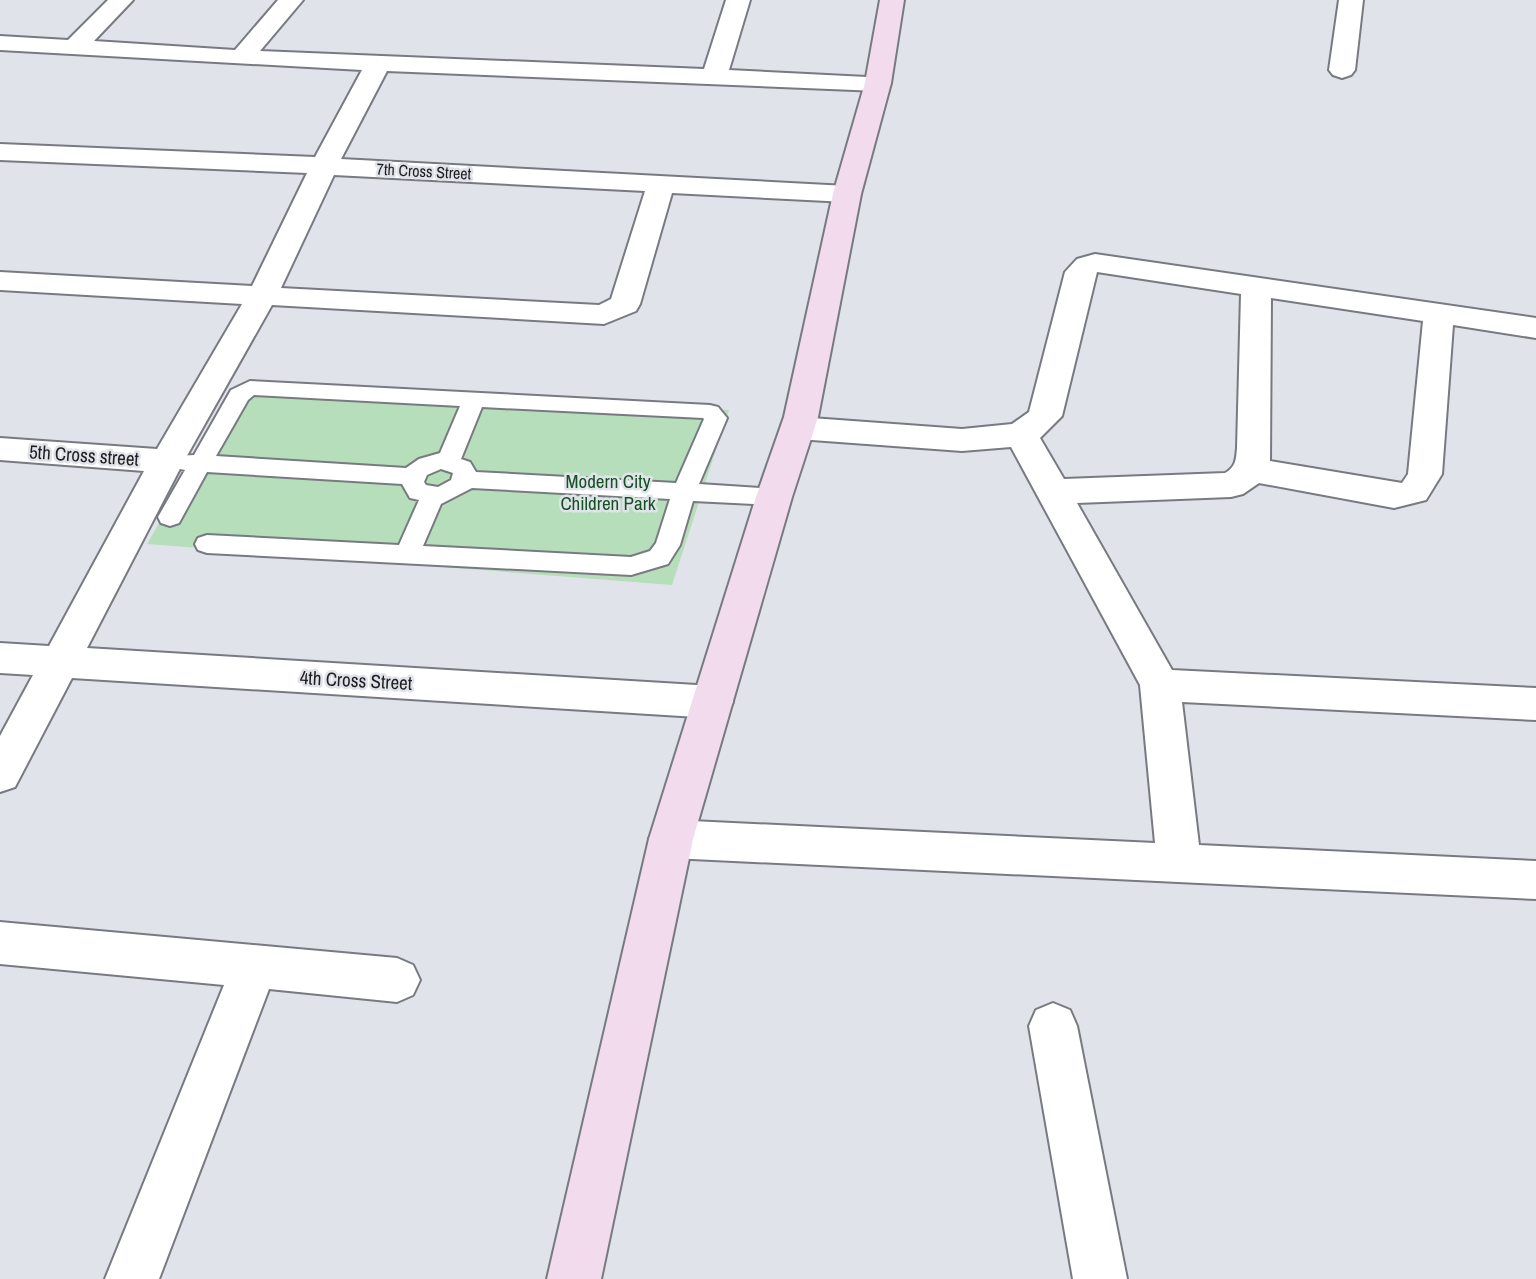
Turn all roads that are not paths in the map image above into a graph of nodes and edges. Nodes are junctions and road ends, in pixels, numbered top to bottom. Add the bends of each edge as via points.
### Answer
1 (121, 0) edge
2 (291, 0) edge
3 (738, 0) edge
4 (892, 0) edge
5 (1351, 0) edge
6 (0, 43) edge
7 (74, 48) junction
8 (241, 58) junction
9 (378, 64) junction
10 (1342, 69) dead end
11 (714, 77) junction
12 (878, 83) junction
13 (0, 152) edge
14 (324, 166) junction
15 (661, 183) junction
16 (847, 194) junction
17 (0, 281) edge
18 (1256, 285) junction
19 (262, 294) junction
20 (1439, 313) junction
21 (1536, 328) edge
22 (474, 398) junction
23 (798, 428) junction
24 (1021, 434) junction
25 (0, 449) edge
26 (183, 462) junction
27 (457, 470) junction
28 (1252, 470) junction
29 (413, 477) junction
30 (684, 492) junction
31 (1052, 492) junction
32 (432, 497) junction
33 (774, 497) junction
34 (170, 517) dead end
35 (206, 544) dead end
36 (407, 555) junction
37 (0, 658) edge
38 (60, 662) junction
39 (1160, 685) junction
40 (713, 702) junction
41 (1536, 704) edge
42 (0, 775) edge
43 (671, 839) junction
44 (1180, 863) junction
45 (1536, 880) edge
46 (0, 943) edge
47 (254, 967) junction
48 (397, 980) dead end
49 (1054, 1026) dead end
50 (132, 1279) edge
51 (574, 1279) edge
52 (1100, 1279) edge

1 - 7 street
2 - 8 street
3 - 11 street
4 - 12 street
5 - 10 street
6 - 7 street
7 - 8 street
8 - 9 street
9 - 11 street
9 - 14 street
11 - 12 street
12 - 16 street
13 - 14 street, 7th Cross Street
14 - 15 street, 7th Cross Street
14 - 19 street
15 - 16 street, 7th Cross Street
15 - 19 street via 625,304 604,314
16 - 23 street
17 - 19 street
18 - 20 street
18 - 24 street via 1104,263 1087,265 1080,272 1045,416
18 - 28 street
19 - 26 street
20 - 21 street
20 - 28 street via 1425,474 1418,492 1394,496
22 - 26 lane via 250,388
22 - 27 lane
22 - 30 lane via 710,412 716,418
23 - 24 street via 962,440
23 - 33 street
24 - 31 street
25 - 26 street, 5th Cross street
26 - 29 lane
26 - 34 lane
26 - 38 street
27 - 29 lane via 427,464
27 - 30 lane
27 - 32 lane via 456,490
28 - 31 street via 1231,485
29 - 32 lane via 414,488
30 - 33 lane
30 - 36 lane via 668,545 648,564
31 - 39 street
32 - 36 lane
33 - 40 street
35 - 36 lane
37 - 38 street, 4th Cross Street
38 - 40 street, 4th Cross Street
38 - 42 street
39 - 41 street
39 - 44 street
40 - 43 street
43 - 44 street
43 - 51 street
44 - 45 street
46 - 47 street
47 - 48 street
47 - 50 street
49 - 52 street

